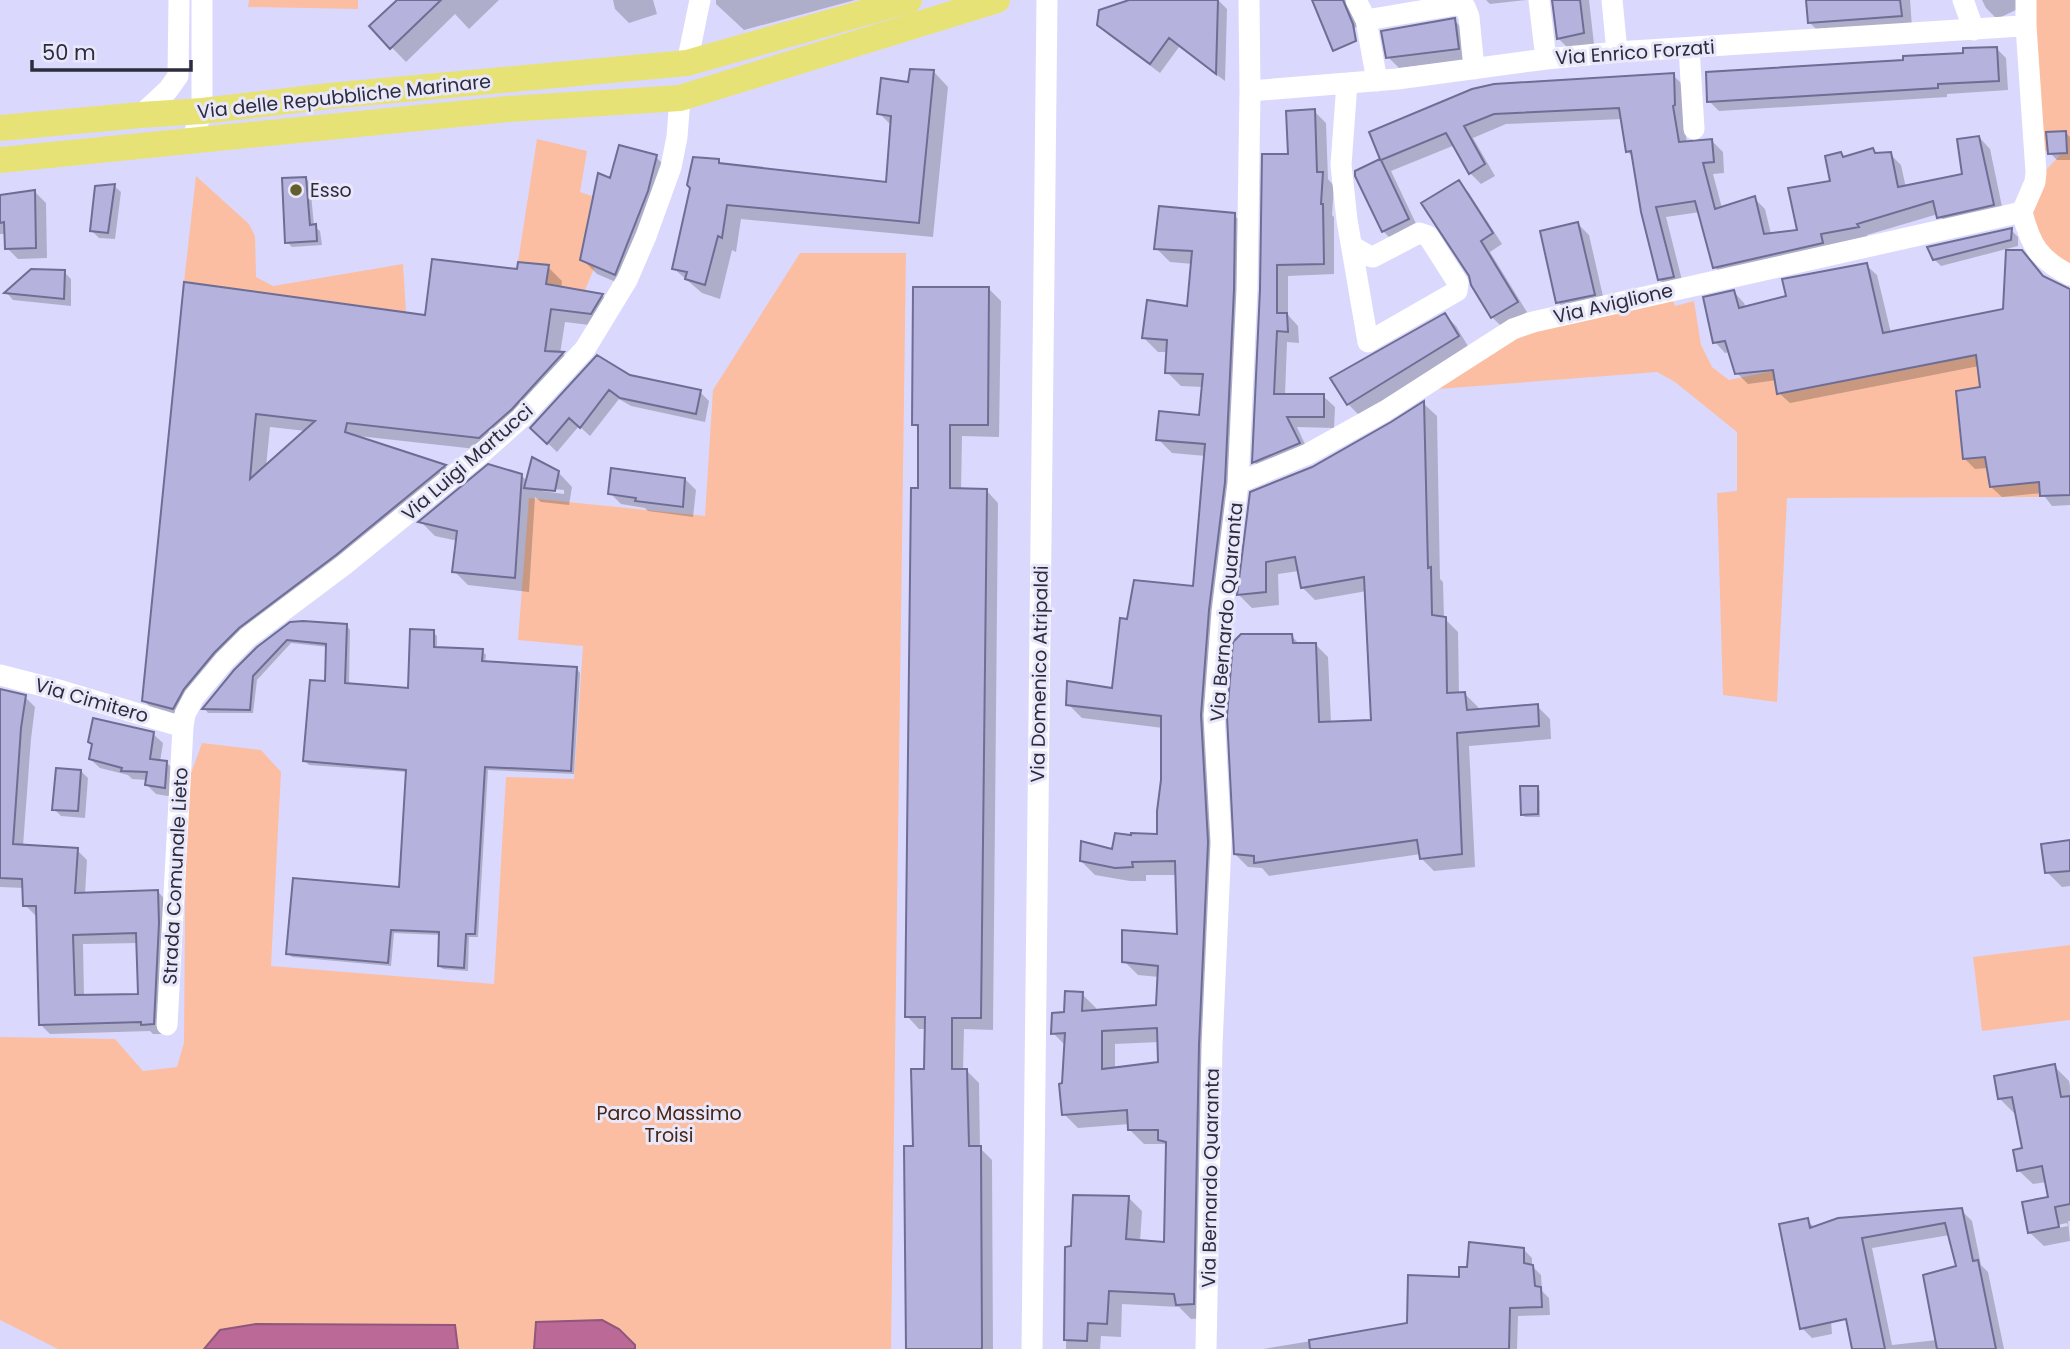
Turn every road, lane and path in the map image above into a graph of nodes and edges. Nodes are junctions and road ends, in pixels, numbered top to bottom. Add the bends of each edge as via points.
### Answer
1 (179, 0) edge
2 (202, 0) edge
3 (700, 0) edge
4 (909, 0) edge
5 (997, 0) edge
6 (1047, 0) edge
7 (1249, 0) edge
8 (1356, 0) edge
9 (1539, 0) edge
10 (1612, 0) edge
11 (1963, 0) edge
12 (2026, 0) edge
13 (1366, 20) junction
14 (2021, 26) dead end
15 (1974, 30) junction
16 (1689, 48) junction
17 (1617, 52) junction
18 (1546, 59) junction
19 (687, 63) junction
20 (1474, 69) junction
21 (177, 76) junction
22 (1377, 81) junction
23 (1347, 83) junction
24 (1250, 91) junction
25 (680, 98) junction
26 (192, 111) junction
27 (141, 115) junction
28 (0, 128) edge
29 (1694, 129) dead end
30 (192, 140) junction
31 (0, 160) edge
32 (2022, 212) junction
33 (1353, 247) junction
34 (2070, 275) edge
35 (1238, 483) junction
36 (0, 675) edge
37 (183, 727) junction
38 (167, 1025) dead end
39 (1031, 1349) edge
40 (1206, 1349) edge

1 - 21 street
2 - 26 street
3 - 19 street
4 - 19 main road, Via delle Repubbliche Marinare
5 - 25 main road, Via delle Repubbliche Marinare
6 - 39 street, Via Domenico Atripaldi
7 - 24 street, Via Bernardo Quaranta
8 - 13 street
9 - 18 street
10 - 17 street
11 - 15 street
12 - 32 street via 2036,172
13 - 20 street via 1465,7
13 - 22 street
14 - 15 street, Via Enrico Forzati
15 - 16 street, Via Enrico Forzati
16 - 17 street, Via Enrico Forzati
16 - 29 street
17 - 18 street, Via Enrico Forzati
18 - 20 street, Via Enrico Forzati
19 - 25 main road
19 - 26 main road, Via delle Repubbliche Marinare
20 - 22 street, Via Enrico Forzati
21 - 26 street
21 - 27 street
22 - 23 street, Via Enrico Forzati
23 - 24 street, Via Enrico Forzati
23 - 33 street via 1341,165
24 - 35 street, Via Bernardo Quaranta
25 - 30 main road, Via delle Repubbliche Marinare via 508,109
25 - 37 street, Via Luigi Martucci via 670,167 646,236 627,280 585,348 484,452 248,637 194,697
26 - 27 main road, Via delle Repubbliche Marinare
26 - 30 street
27 - 28 main road, Via delle Repubbliche Marinare
30 - 31 main road, Via delle Repubbliche Marinare
32 - 34 street via 2040,255
32 - 35 street, Via Aviglione via 1533,321 1308,454
33 - 33 street via 1368,342 1457,291 1458,283 1428,236 1419,233 1373,257
35 - 40 street, Via Bernardo Quaranta via 1214,716 1221,842
36 - 37 street, Via Cimitero
37 - 38 street, Strada Comunale Lieto

